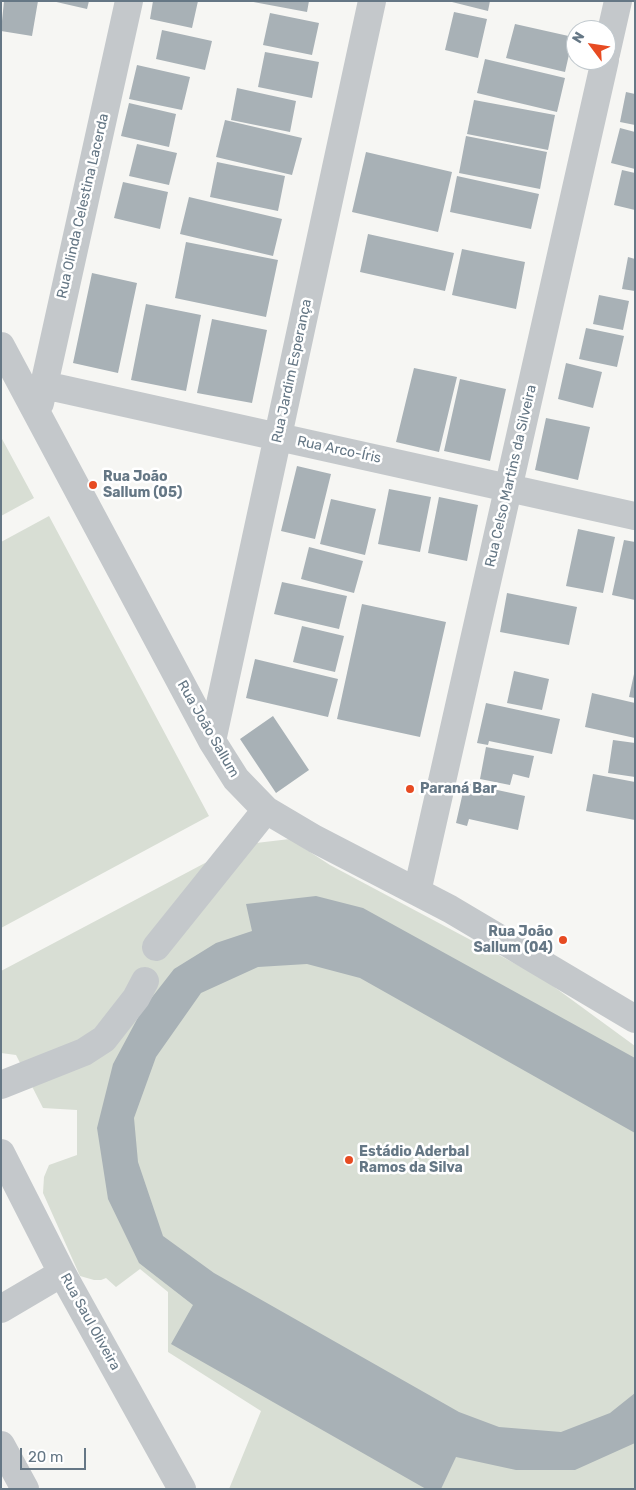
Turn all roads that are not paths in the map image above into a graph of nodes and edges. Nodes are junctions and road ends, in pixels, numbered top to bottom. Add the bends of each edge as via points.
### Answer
1 (129, 1) edge
2 (372, 1) edge
3 (618, 1) edge
4 (614, 20) edge
5 (603, 70) edge
6 (1, 346) edge
7 (44, 385) junction
8 (38, 412) junction
9 (277, 437) junction
10 (508, 488) junction
11 (635, 516) edge
12 (212, 741) junction
13 (266, 810) junction
14 (417, 892) junction
15 (156, 948) dead end
16 (145, 981) dead end
17 (635, 1019) edge
18 (1, 1085) edge
19 (1, 1154) edge
20 (62, 1272) junction
21 (1, 1309) edge
22 (1, 1446) edge
23 (25, 1489) edge
24 (182, 1489) edge

1 - 7 street, Rua Olinda Celestina Lacerda
2 - 9 street, Rua Jardim Esperança
3 - 4 street
5 - 10 street, Rua Celso Martins da Silveira
6 - 8 street, Rua João Sallum
7 - 8 street, Rua Olinda Celestina Lacerda
7 - 9 street, Rua Arco-Íris
8 - 12 street, Rua João Sallum
9 - 10 street, Rua Arco-Íris
9 - 12 street, Rua Jardim Esperança
10 - 11 street, Rua Arco-Íris
10 - 14 street, Rua Celso Martins da Silveira
12 - 13 street, Rua João Sallum via 236,779
13 - 14 street, Rua João Sallum
13 - 15 street
14 - 17 street, Rua João Sallum
16 - 18 street via 104,1039 84,1052
19 - 20 street, Rua Saul Oliveira
20 - 21 street
20 - 24 street, Rua Saul Oliveira
22 - 23 street

